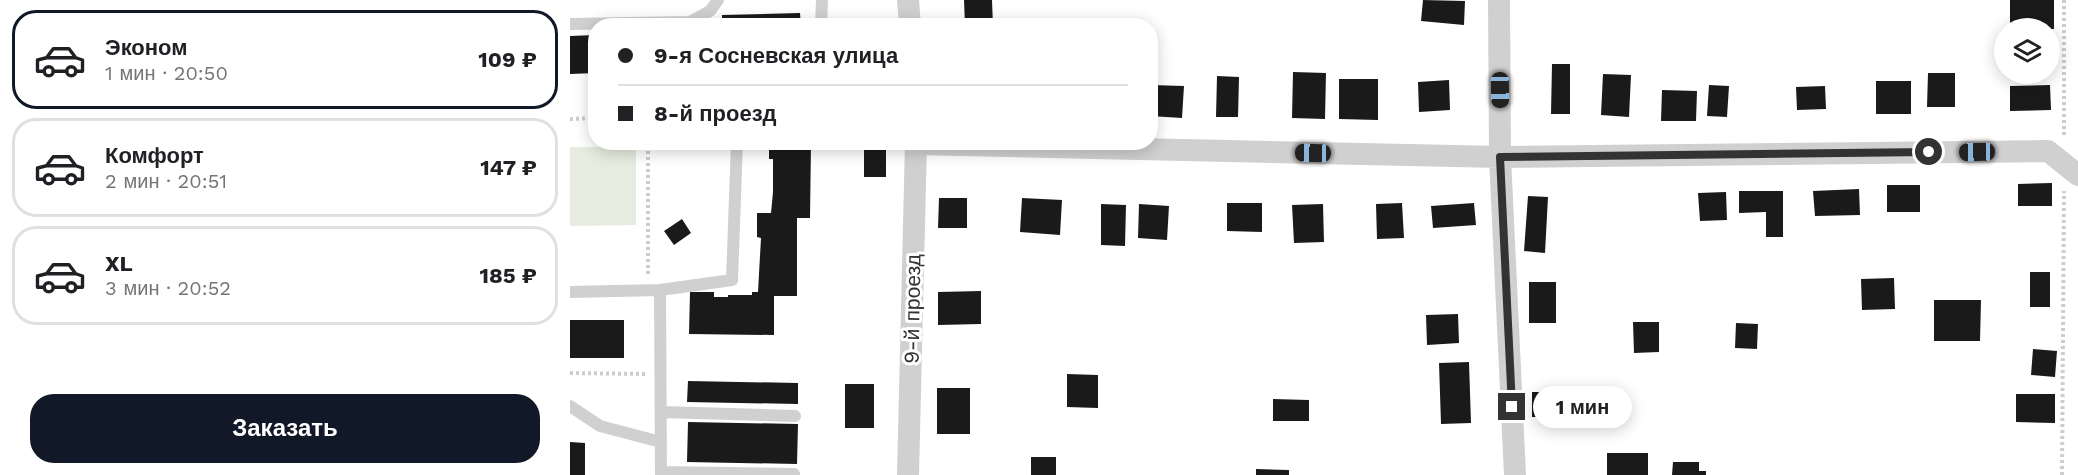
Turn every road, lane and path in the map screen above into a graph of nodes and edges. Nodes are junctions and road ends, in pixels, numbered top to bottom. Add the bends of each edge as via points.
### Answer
1 (718, 0) edge
2 (822, 0) edge
3 (908, 0) edge
4 (1498, 0) edge
5 (2064, 0) edge
6 (697, 18) edge
7 (821, 18) edge
8 (909, 18) edge
9 (570, 24) edge
10 (588, 24) edge
11 (588, 118) edge
12 (570, 119) edge
13 (1158, 149) edge
14 (648, 150) edge
15 (737, 150) edge
16 (916, 150) edge
17 (1500, 157) junction
18 (2071, 169) edge
19 (654, 290) junction
20 (570, 292) edge
21 (570, 373) edge
22 (662, 374) junction
23 (570, 406) edge
24 (661, 412) junction
25 (795, 416) dead end
26 (661, 442) junction
27 (661, 473) edge
28 (794, 474) edge
29 (908, 475) edge
30 (1515, 475) edge
31 (2062, 475) edge

1 - 6 lane via 710,11
2 - 7 lane
3 - 8 street
4 - 17 street
5 - 18 path
9 - 10 lane
11 - 12 path
13 - 17 street
14 - 19 path
15 - 19 lane via 732,280
16 - 29 street, 9-й проезд
17 - 18 street via 2048,151
17 - 30 street
18 - 31 path
19 - 20 lane
19 - 22 lane
21 - 22 path
22 - 24 lane
23 - 26 lane via 600,426
24 - 25 lane
24 - 26 lane
26 - 27 lane
27 - 28 lane

